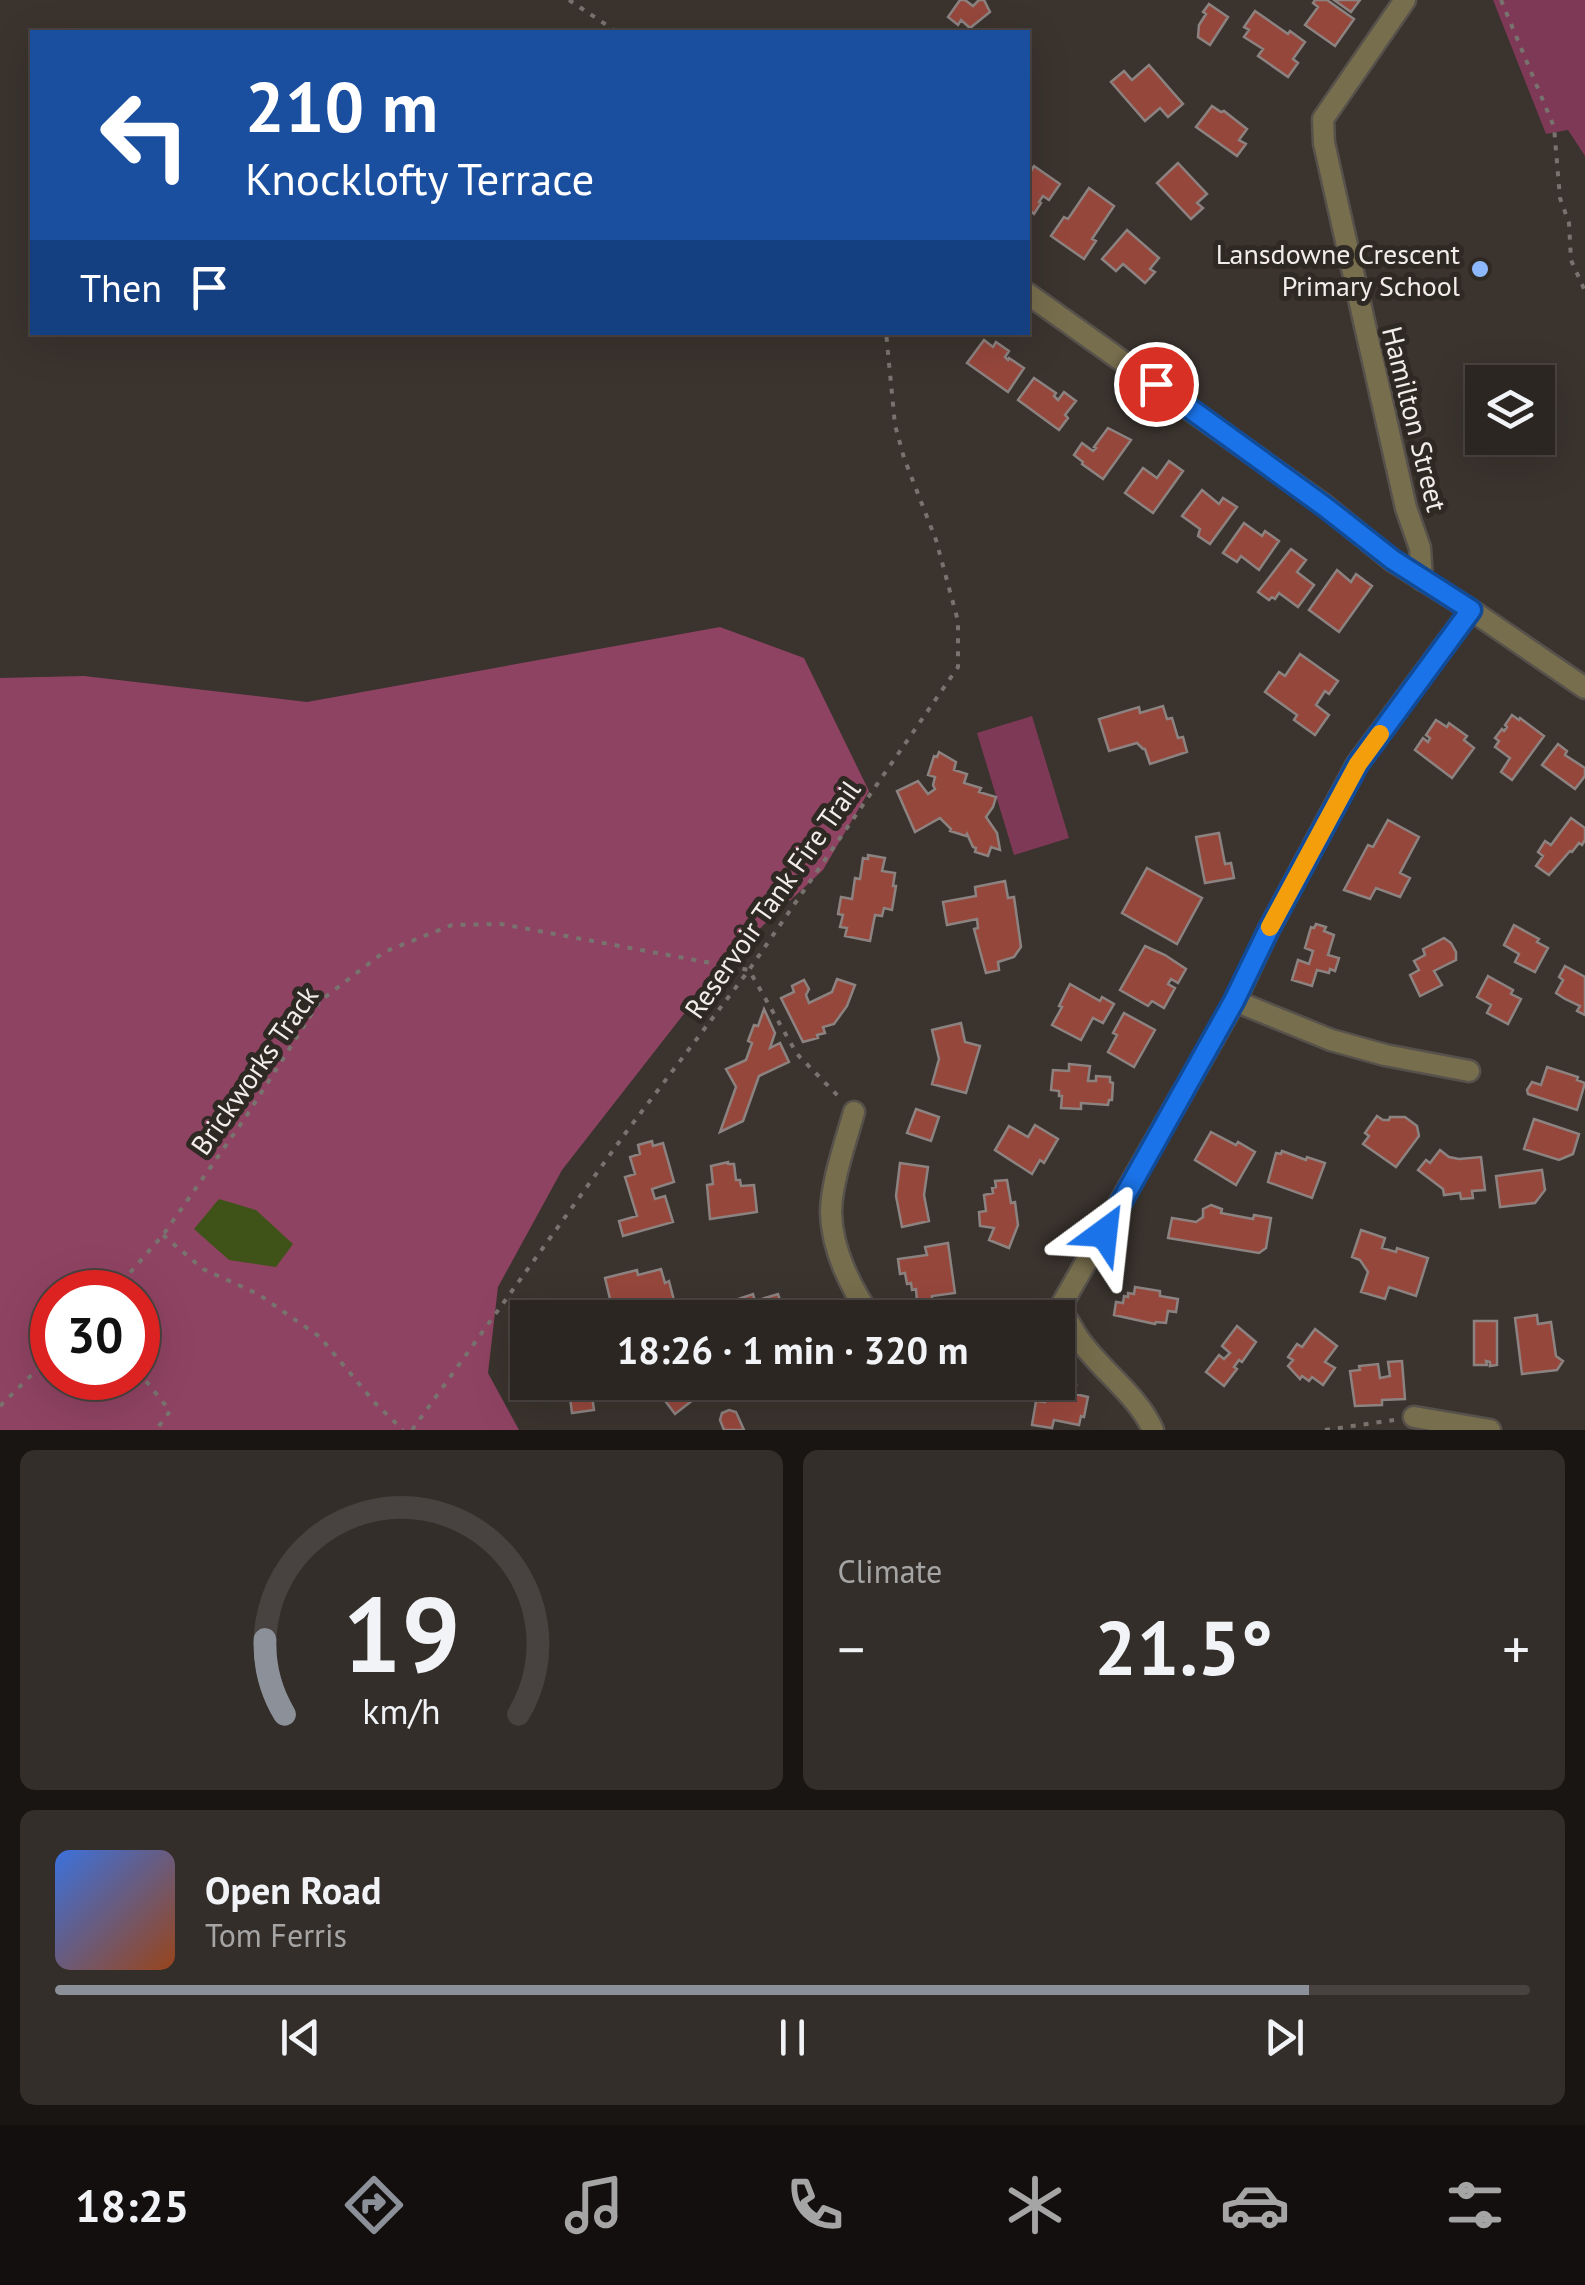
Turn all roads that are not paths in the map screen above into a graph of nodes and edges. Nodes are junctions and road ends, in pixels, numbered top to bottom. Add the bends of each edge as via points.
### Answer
1 (1405, 0) edge
2 (1030, 295) edge
3 (1422, 580) junction
4 (1471, 610) junction
5 (1585, 688) edge
6 (1234, 1001) junction
7 (1469, 1071) dead end
8 (854, 1112) road end
9 (860, 1300) edge
10 (1065, 1300) edge
11 (1075, 1332) edge
12 (1426, 1422) edge
13 (1154, 1430) edge
14 (1490, 1430) edge

1 - 3 street, Hamilton Street via 1323,120
2 - 3 street
3 - 4 street
4 - 5 street
4 - 6 street via 1358,764
6 - 7 street via 1331,1040
6 - 10 street
8 - 9 street via 831,1212 844,1269
11 - 13 street
12 - 14 street

